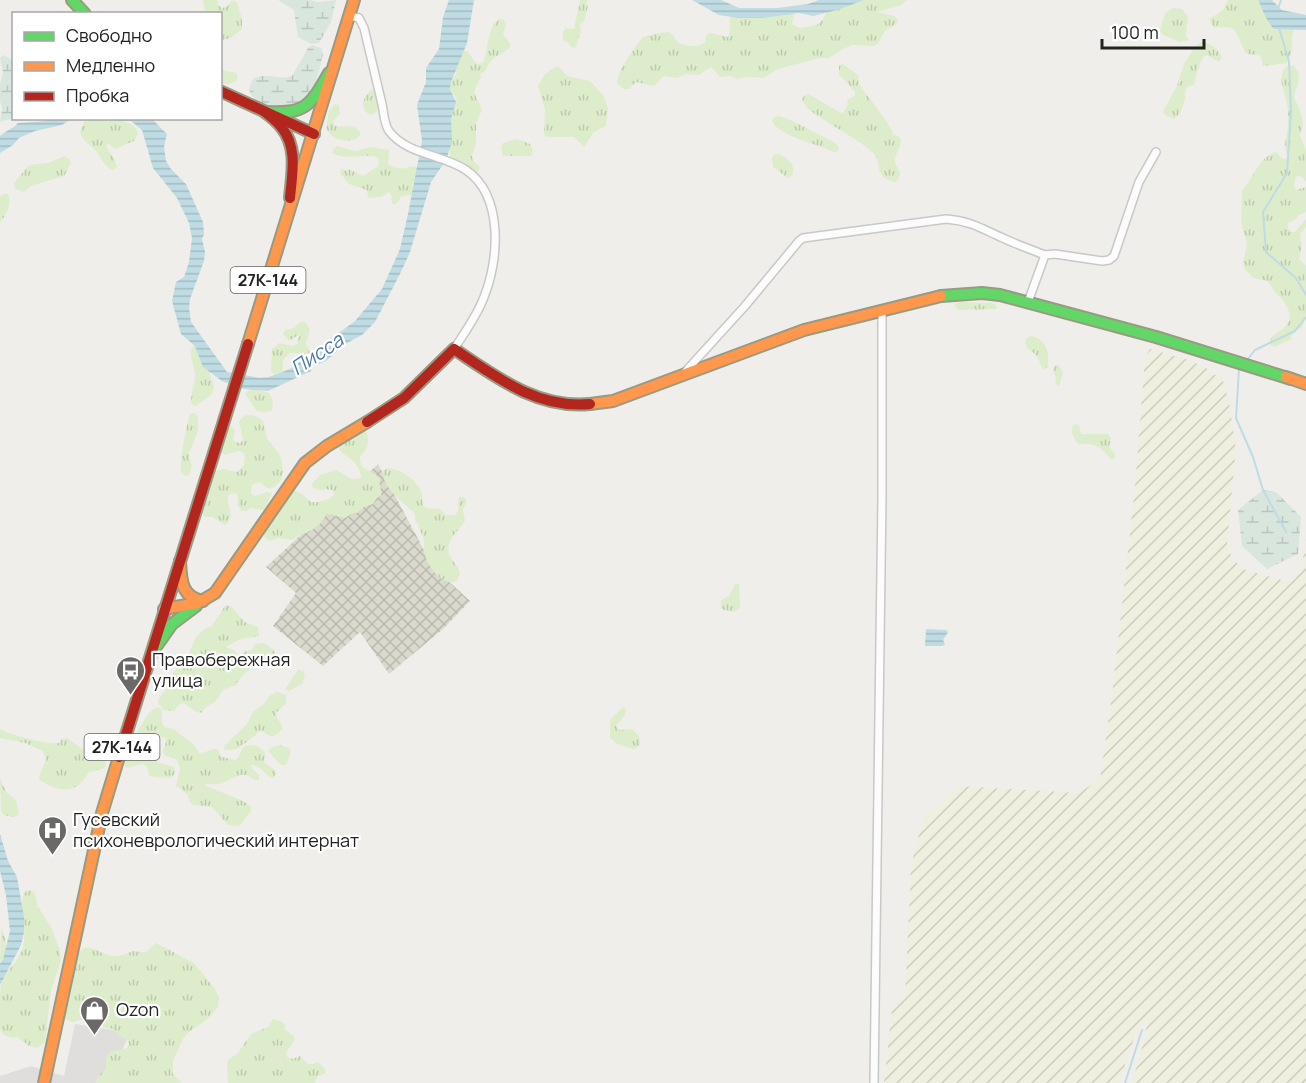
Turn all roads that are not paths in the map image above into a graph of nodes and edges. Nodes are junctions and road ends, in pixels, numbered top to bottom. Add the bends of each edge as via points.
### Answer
1 (72, 0) edge
2 (354, 0) edge
3 (83, 12) edge
4 (350, 16) junction
5 (339, 53) junction
6 (222, 92) edge
7 (265, 112) junction
8 (314, 134) junction
9 (1156, 152) dead end
10 (290, 212) junction
11 (1045, 255) junction
12 (1028, 302) junction
13 (882, 310) junction
14 (454, 349) junction
15 (683, 375) junction
16 (1306, 383) edge
17 (180, 558) junction
18 (204, 601) junction
19 (164, 609) junction
20 (149, 659) junction
21 (44, 1083) edge
22 (874, 1083) edge

1 - 3 main road
2 - 4 main road, 27К-144
4 - 5 main road, 27К-144
4 - 14 street via 359,18 364,28 387,129 400,142 453,164 475,178 483,187 493,217 495,250 490,282
5 - 7 main road via 308,106 284,114
5 - 8 main road, 27К-144
6 - 7 main road
7 - 8 main road
7 - 10 main road via 290,141
8 - 10 main road, 27К-144
9 - 11 street via 1139,182 1114,256 1109,260
10 - 17 main road, 27К-144
11 - 12 street
11 - 15 street via 963,220 803,238
12 - 13 main road via 1000,295 962,294
12 - 16 main road
13 - 15 main road via 804,330
13 - 22 street
14 - 15 main road via 526,394 566,405 613,401
14 - 18 main road via 396,404 305,463 222,585
17 - 18 main road via 184,590 193,599
17 - 19 main road, 27К-144
18 - 19 main road
18 - 20 main road via 172,624
19 - 20 main road, 27К-144
20 - 21 main road, 27К-144 via 102,813

